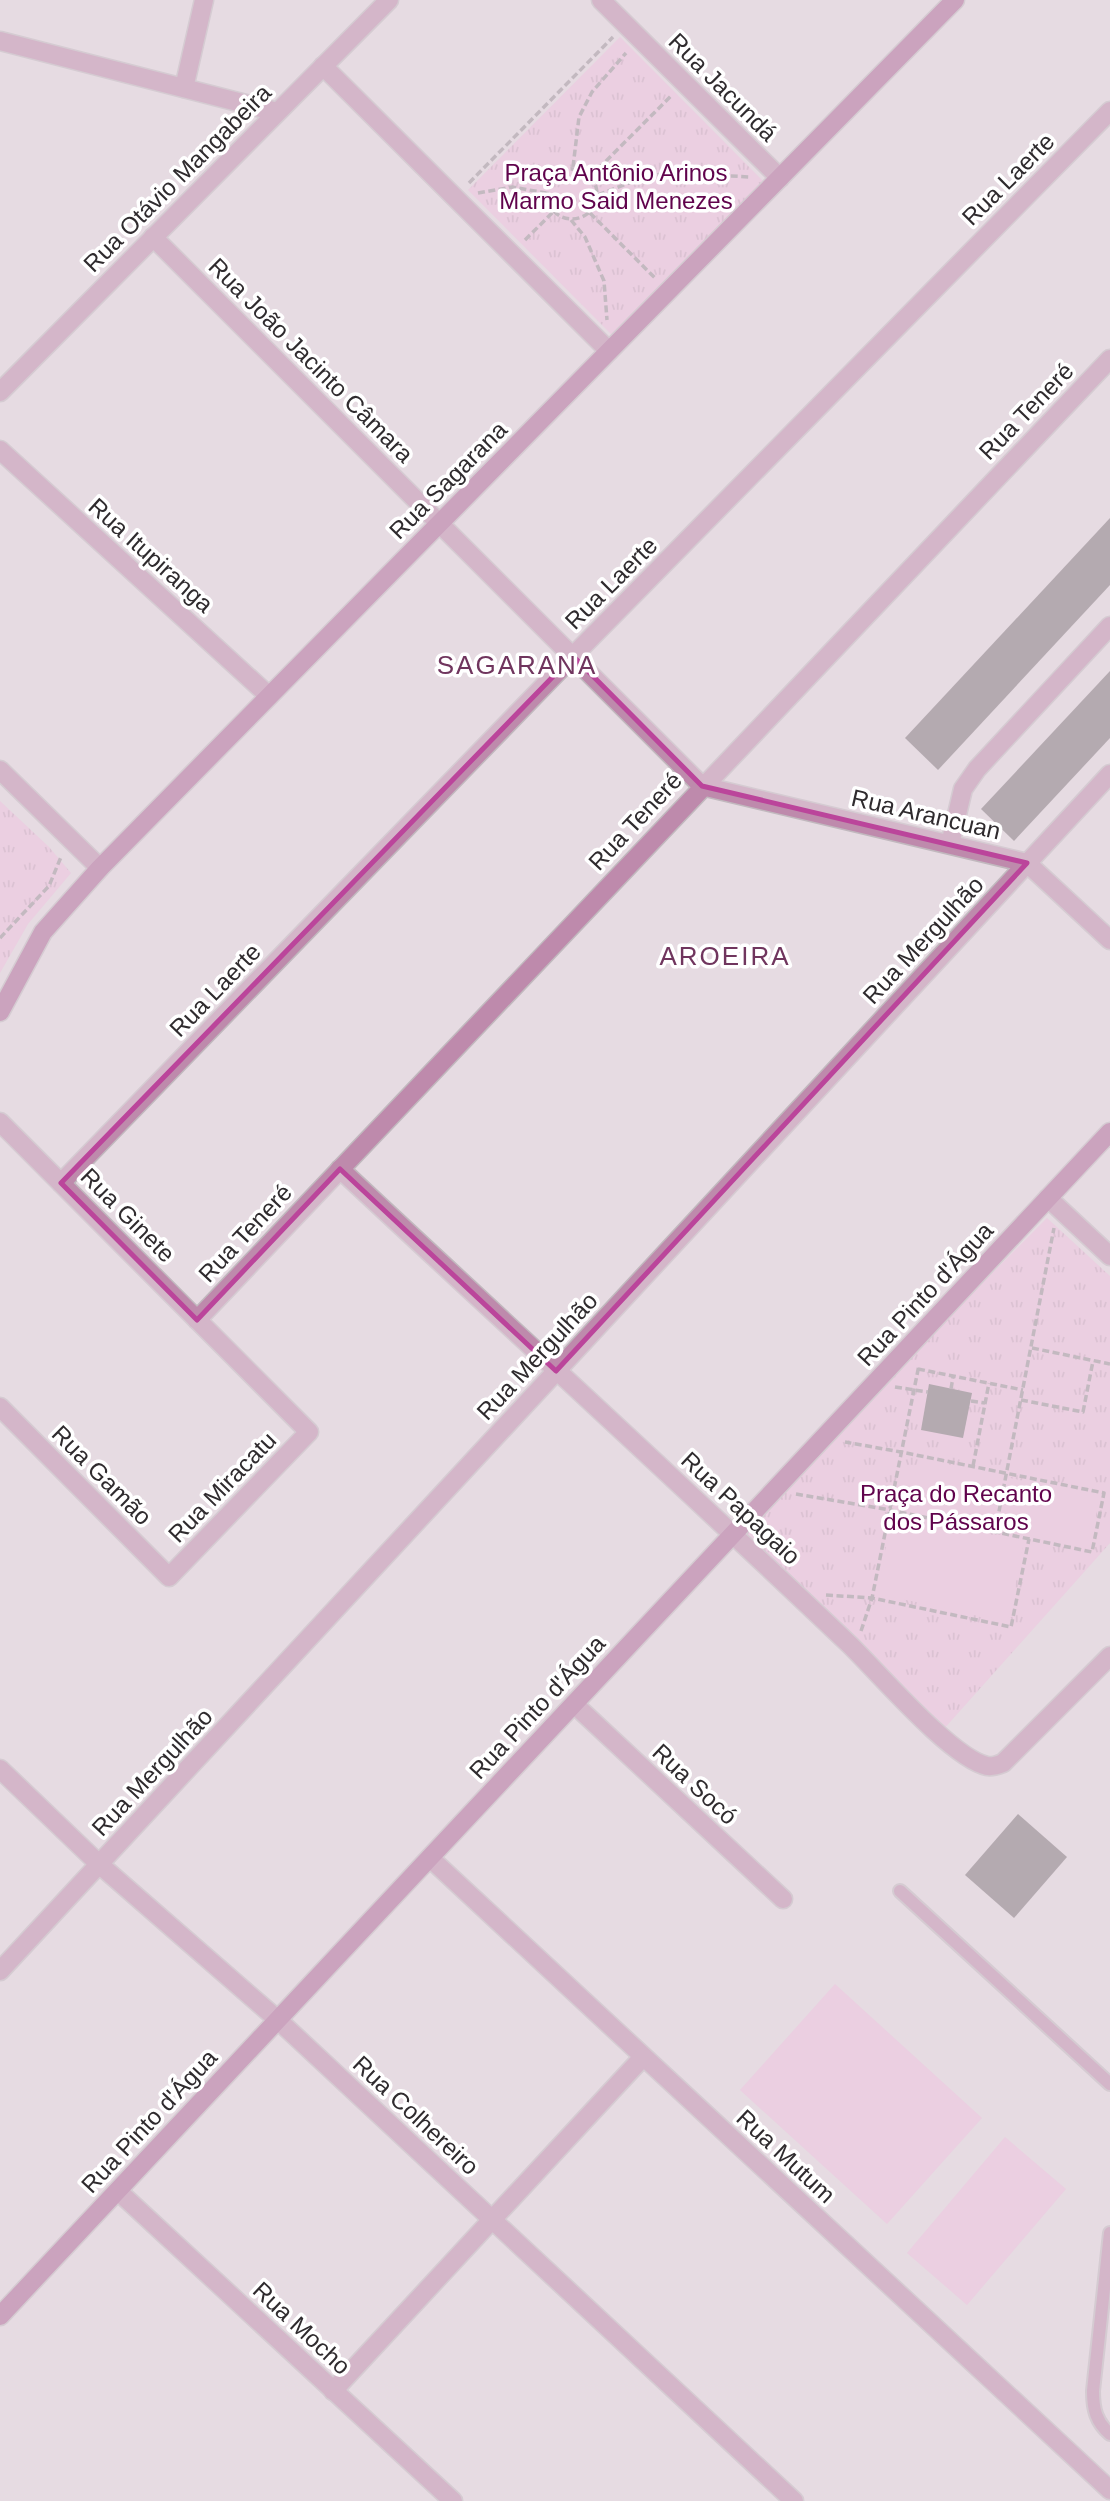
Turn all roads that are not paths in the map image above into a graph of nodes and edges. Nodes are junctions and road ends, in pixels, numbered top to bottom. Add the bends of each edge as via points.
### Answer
1 (204, 0) edge
2 (389, 0) edge
3 (601, 0) edge
4 (951, 1) edge
5 (0, 41) edge
6 (323, 66) junction
7 (184, 88) junction
8 (1110, 111) edge
9 (277, 112) junction
10 (780, 178) junction
11 (153, 237) junction
12 (609, 351) junction
13 (1110, 359) edge
14 (0, 392) edge
15 (0, 450) edge
16 (440, 523) junction
17 (1110, 626) edge
18 (573, 656) junction
19 (270, 696) junction
20 (0, 770) edge
21 (1110, 774) edge
22 (702, 786) junction
23 (950, 844) junction
24 (1027, 863) junction
25 (100, 868) junction
26 (1110, 940) edge
27 (0, 1012) edge
28 (0, 1122) edge
29 (1110, 1132) edge
30 (340, 1169) junction
31 (61, 1183) junction
32 (1053, 1202) junction
33 (1110, 1256) edge
34 (197, 1320) junction
35 (556, 1371) junction
36 (3, 1416) edge
37 (309, 1432) joint
38 (733, 1534) junction
39 (169, 1577) joint
40 (1110, 1656) edge
41 (574, 1704) junction
42 (0, 1769) edge
43 (429, 1858) junction
44 (99, 1864) junction
45 (900, 1891) dead end
46 (783, 1899) dead end
47 (0, 1971) edge
48 (278, 2020) junction
49 (643, 2057) junction
50 (1108, 2079) edge
51 (118, 2191) junction
52 (492, 2220) junction
53 (1110, 2233) edge
54 (0, 2316) edge
55 (333, 2391) junction
56 (1110, 2434) edge
57 (1110, 2490) edge
58 (453, 2501) edge
59 (794, 2501) edge

1 - 7 street
2 - 6 street, Rua Otávio Mangabeira
3 - 10 street, Rua Jacundá
4 - 10 street, Rua Sagarana
5 - 7 street
6 - 9 street, Rua Otávio Mangabeira
6 - 12 street
7 - 9 street
8 - 18 street, Rua Laerte
9 - 11 street, Rua Otávio Mangabeira
10 - 12 street, Rua Sagarana
11 - 14 street, Rua Otávio Mangabeira
11 - 16 street, Rua João Jacinto Câmara
12 - 16 street, Rua Sagarana
13 - 22 street, Rua Teneré
15 - 19 street, Rua Itupiranga
16 - 18 street, Rua João Jacinto Câmara
16 - 19 street, Rua Sagarana
17 - 23 street via 977,769 963,789
18 - 22 street, Rua João Jacinto Câmara
18 - 31 street, Rua Laerte
19 - 25 street, Rua Sagarana
20 - 25 street
21 - 24 street, Rua Mergulhão
22 - 23 street, Rua Arancuan
22 - 30 street, Rua Teneré
23 - 24 street, Rua Arancuan
24 - 26 street, Rua Arancuan
24 - 35 street, Rua Mergulhão
25 - 27 street, Rua Sagarana via 43,932
28 - 31 street, Rua Ginete
29 - 32 street, Rua Pinto d'Água
30 - 34 street, Rua Teneré
30 - 35 street, Rua Papagaio
31 - 34 street, Rua Ginete
32 - 33 street
32 - 38 street, Rua Pinto d'Água
34 - 37 street, Rua Ginete
35 - 38 street, Rua Papagaio
35 - 44 street, Rua Mergulhão
36 - 39 street, Rua Gamão
37 - 39 street, Rua Miracatu
38 - 40 street, Rua Papagaio via 942,1738 990,1766 1003,1763
38 - 41 street, Rua Pinto d'Água
41 - 43 street, Rua Pinto d'Água
41 - 46 street, Rua Socó
42 - 44 street, Rua Colhereiro
43 - 48 street, Rua Pinto d'Água
43 - 49 street, Rua Mutum
44 - 47 street, Rua Mergulhão
44 - 48 street, Rua Colhereiro
45 - 50 lane
48 - 51 street, Rua Pinto d'Água
48 - 52 street, Rua Colhereiro
49 - 52 street
49 - 57 street, Rua Mutum
51 - 54 street, Rua Pinto d'Água
51 - 55 street, Rua Mocho
52 - 55 street
52 - 59 street, Rua Colhereiro
53 - 56 lane via 1093,2409
55 - 58 street, Rua Mocho

